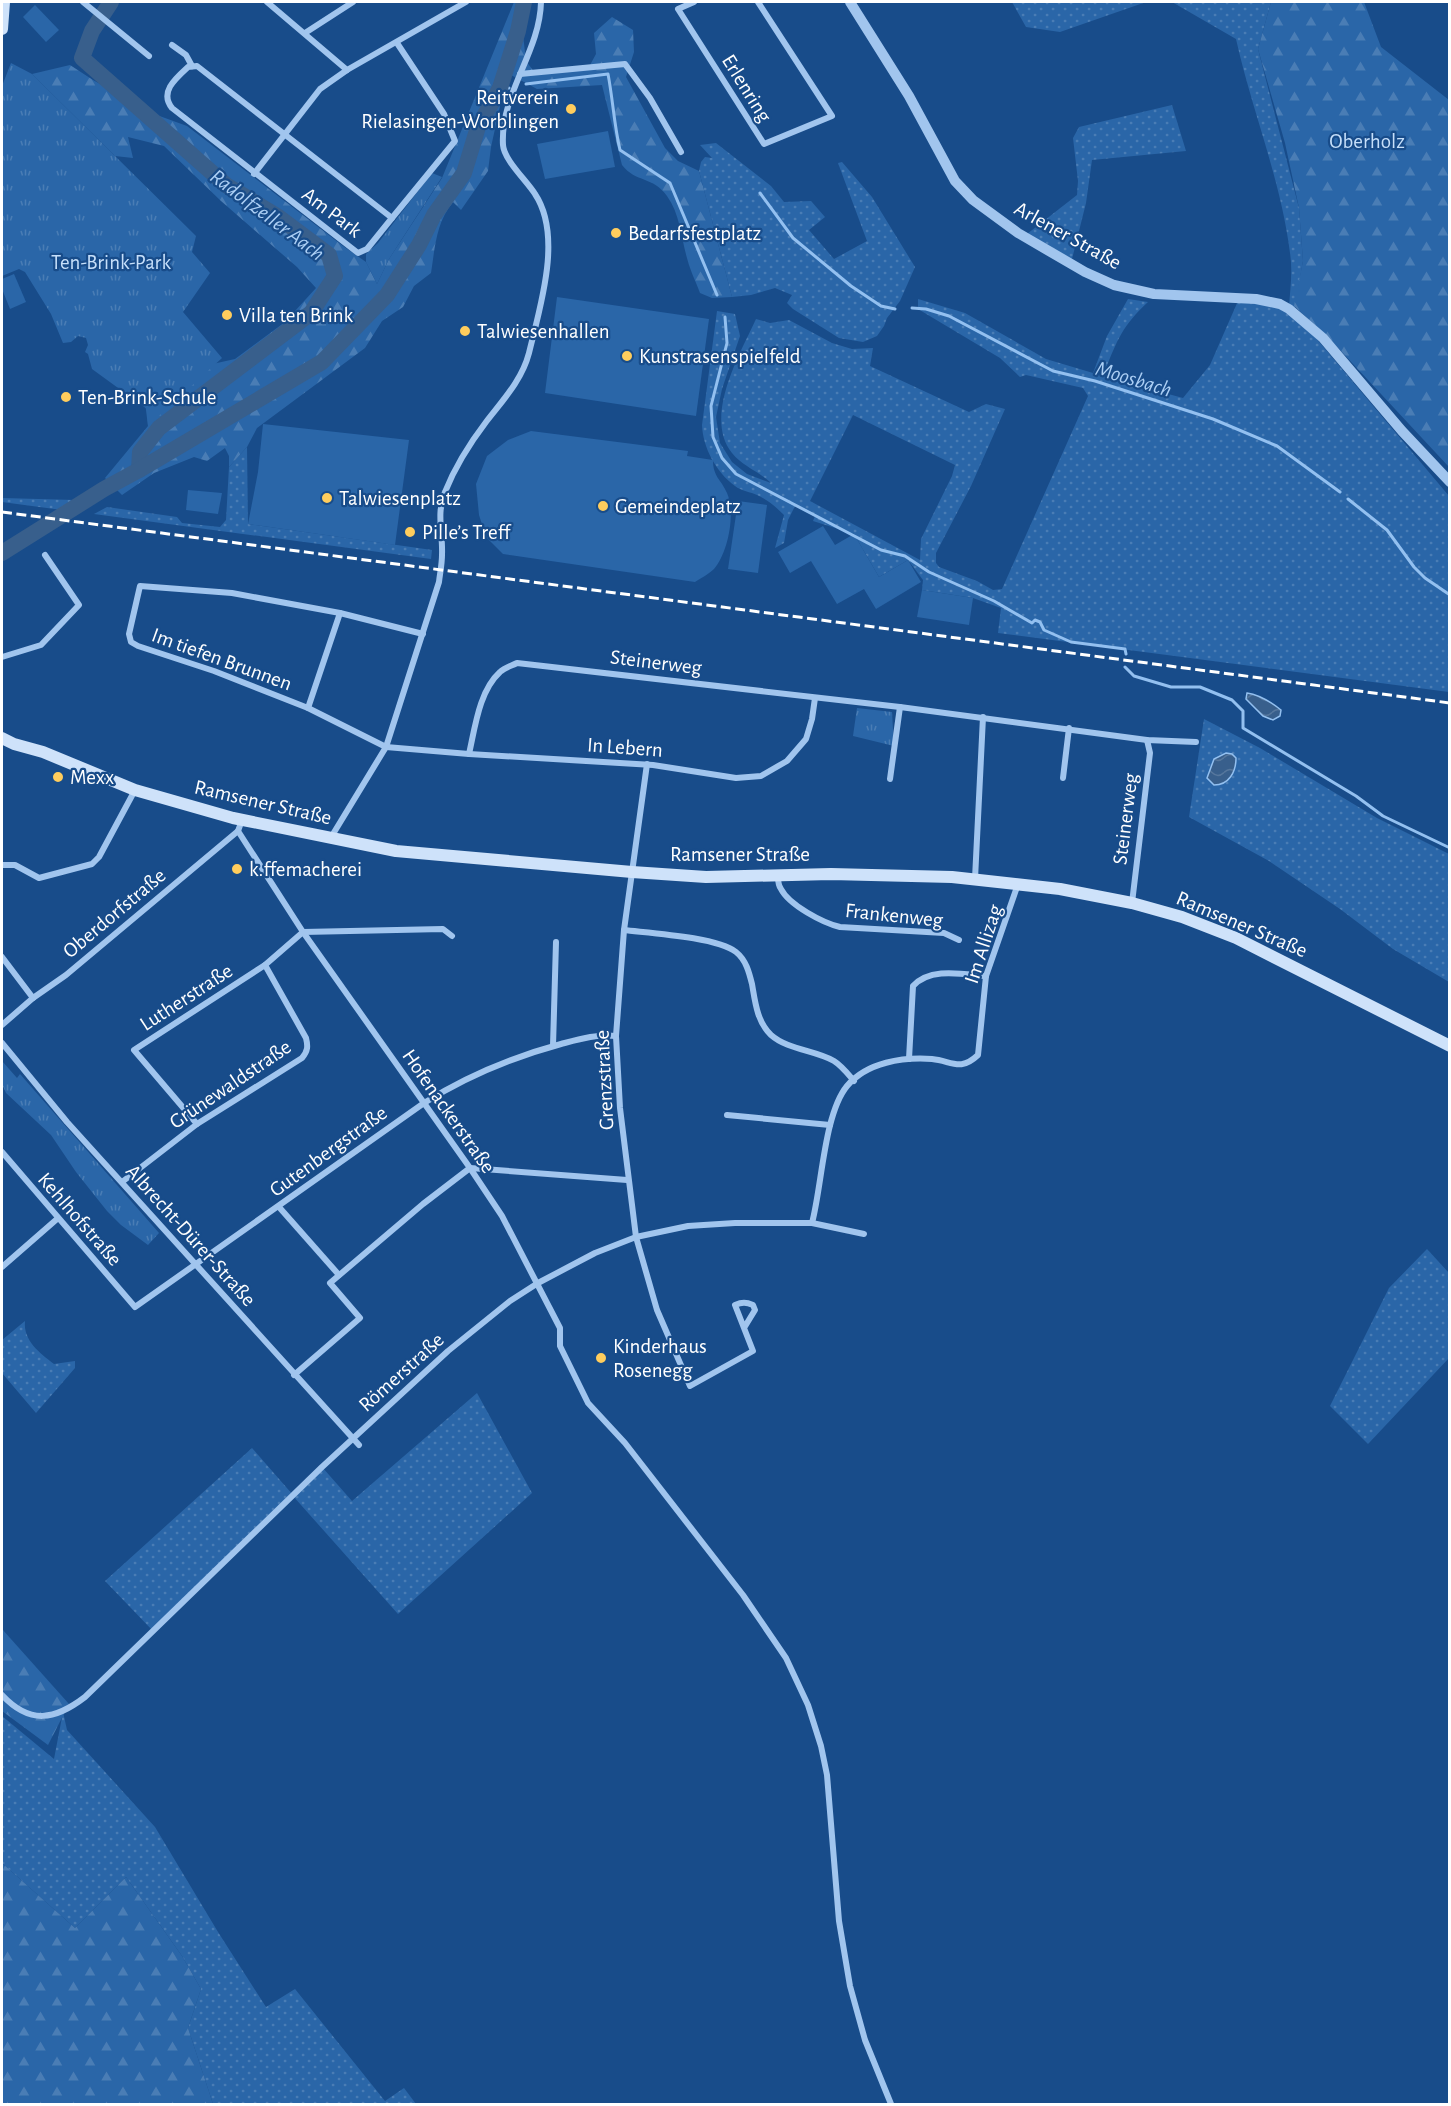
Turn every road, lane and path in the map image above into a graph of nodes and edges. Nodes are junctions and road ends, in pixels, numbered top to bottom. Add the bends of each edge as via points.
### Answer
1 (4, 2) edge
2 (83, 2) edge
3 (267, 2) edge
4 (353, 2) edge
5 (466, 2) edge
6 (541, 2) edge
7 (694, 2) edge
8 (758, 2) edge
9 (850, 2) edge
10 (452, 4) edge
11 (2, 28) edge
12 (305, 33) junction
13 (397, 43) junction
14 (172, 45) dead end
15 (149, 56) dead end
16 (192, 66) junction
17 (347, 70) junction
18 (520, 74) junction
19 (286, 134) junction
20 (681, 152) dead end
21 (254, 174) junction
22 (392, 218) junction
23 (1449, 482) edge
24 (45, 555) dead end
25 (340, 613) junction
26 (423, 634) junction
27 (2, 657) edge
28 (815, 698) junction
29 (900, 707) junction
30 (308, 708) junction
31 (982, 717) junction
32 (1069, 728) junction
33 (2, 738) edge
34 (1147, 740) junction
35 (1196, 742) dead end
36 (8, 745) edge
37 (386, 747) junction
38 (469, 754) junction
39 (647, 764) junction
40 (1063, 778) dead end
41 (890, 780) dead end
42 (135, 790) junction
43 (240, 826) junction
44 (330, 839) junction
45 (2, 865) edge
46 (632, 872) junction
47 (778, 875) junction
48 (975, 879) junction
49 (1018, 883) junction
50 (1132, 903) junction
51 (624, 930) junction
52 (303, 932) junction
53 (452, 936) dead end
54 (959, 940) dead end
55 (556, 942) dead end
56 (2, 957) edge
57 (265, 965) junction
58 (986, 976) junction
59 (33, 998) junction
60 (2, 1025) edge
61 (616, 1036) junction
62 (2, 1043) edge
63 (553, 1046) junction
64 (1449, 1046) edge
65 (909, 1059) junction
66 (854, 1081) junction
67 (424, 1103) junction
68 (727, 1115) dead end
69 (197, 1124) junction
70 (830, 1125) junction
71 (2, 1152) edge
72 (470, 1168) junction
73 (627, 1180) junction
74 (122, 1182) junction
75 (279, 1206) junction
76 (57, 1218) junction
77 (812, 1223) junction
78 (864, 1234) dead end
79 (636, 1237) junction
80 (194, 1264) junction
81 (2, 1267) edge
82 (339, 1275) junction
83 (538, 1283) junction
84 (135, 1307) joint
85 (744, 1328) dead end
86 (294, 1375) junction
87 (353, 1438) junction
88 (359, 1445) dead end
89 (2, 1695) edge
90 (891, 2104) edge

1 - 11 main road
2 - 15 street
3 - 12 street
4 - 12 street
5 - 10 street
6 - 18 street via 541,18
7 - 8 street, Erlenring via 678,9 764,144 832,116
9 - 23 street, Arlener Straße via 909,96 955,182 973,200 1018,233 1114,285 1154,294 1256,299 1289,309 1323,338
10 - 13 street
12 - 17 street
13 - 17 street
13 - 22 street via 444,114 455,141
14 - 16 street, Am Park via 186,55
16 - 19 street, Am Park via 201,68
16 - 21 street, Am Park via 168,89 167,102
17 - 19 street via 320,89
18 - 20 street via 625,64
18 - 26 street via 504,123 503,148 544,210 548,225 546,279 528,356 518,380 466,450 444,493 440,508 441,568
19 - 21 street
19 - 22 street, Am Park
21 - 22 street, Am Park via 358,253 367,249
24 - 27 street via 79,605 41,645
25 - 26 street, Im tiefen Brunnen
25 - 30 street, Im tiefen Brunnen
25 - 30 street, Im tiefen Brunnen via 232,593 140,586 129,634 131,642
26 - 37 street
28 - 29 street, Steinerweg
28 - 38 street, Steinerweg via 517,663 501,670 492,682 480,708
28 - 39 street, In Lebern via 806,739 787,761 761,776 736,778
29 - 31 street, Steinerweg
29 - 41 street
30 - 37 street, Im tiefen Brunnen
31 - 32 street, Steinerweg
31 - 48 street
32 - 34 street, Steinerweg
32 - 40 street
33 - 36 main road, Ramsener Straße
34 - 35 street, Steinerweg
34 - 50 street, Steinerweg via 1150,753
36 - 42 main road, Ramsener Straße via 44,752
37 - 38 street, In Lebern
37 - 44 street
38 - 39 street, In Lebern
39 - 46 street, Grenzstraße
42 - 43 main road, Ramsener Straße
42 - 45 street via 99,857 88,867 39,878 15,865
43 - 44 main road, Ramsener Straße
43 - 52 street, Hofenackerstraße
43 - 59 street, Oberdorfstraße via 66,975
44 - 46 main road, Ramsener Straße via 396,851
46 - 47 main road, Ramsener Straße
46 - 51 street, Grenzstraße
47 - 48 main road, Ramsener Straße
47 - 54 street, Frankenweg via 781,891 825,923 944,933
48 - 49 main road, Ramsener Straße
49 - 50 main road, Ramsener Straße
49 - 58 street, Im Allizag
50 - 64 main road, Ramsener Straße via 1236,938
51 - 61 street, Grenzstraße
51 - 66 street via 701,939 735,951 750,973 757,1009 766,1029 784,1042 834,1060
52 - 53 street via 443,929
52 - 57 street, Lutherstraße
52 - 67 street, Hofenackerstraße
55 - 63 street
56 - 59 street
57 - 69 street, Grünewaldstraße via 306,1038 305,1054
57 - 69 street, Lutherstraße via 134,1050
58 - 65 street via 946,973 921,978 913,986
58 - 65 street, Im Allizag via 978,1055 969,1064 957,1065 934,1059
59 - 60 street, Oberdorfstraße
61 - 63 street, Gutenbergstraße via 600,1034
61 - 73 street, Grenzstraße
62 - 74 street, Albrecht-Dürer-Straße via 66,1122
63 - 67 street, Gutenbergstraße via 522,1054 451,1086
65 - 66 street, Im Allizag via 875,1067
66 - 70 street, Im Allizag via 847,1086
67 - 72 street, Hofenackerstraße
67 - 75 street, Gutenbergstraße
68 - 70 street
69 - 74 street, Grünewaldstraße
70 - 77 street, Im Allizag
71 - 76 street, Kehlhofstraße
72 - 73 street
72 - 82 street
72 - 83 street, Hofenackerstraße via 502,1216
73 - 79 street, Grenzstraße
74 - 80 street, Albrecht-Dürer-Straße
75 - 80 street, Gutenbergstraße
75 - 82 street
76 - 81 street
76 - 84 street, Kehlhofstraße
77 - 78 street, Römerstraße
77 - 79 street, Römerstraße via 735,1223
79 - 83 street, Römerstraße
79 - 85 street, Grenzstraße via 657,1310 690,1386 753,1351
80 - 84 street, Gutenbergstraße
80 - 86 street, Albrecht-Dürer-Straße
82 - 86 street via 330,1283 360,1318
83 - 87 street, Römerstraße via 448,1351
83 - 90 street, Hofenackerstraße via 560,1328 564,1356 588,1402 625,1443 743,1595 786,1658 808,1705 827,1775 839,1921 850,1986 865,2040
86 - 87 street, Albrecht-Dürer-Straße
87 - 88 street, Albrecht-Dürer-Straße
87 - 89 street, Römerstraße via 86,1697 63,1712 33,1716 17,1710

